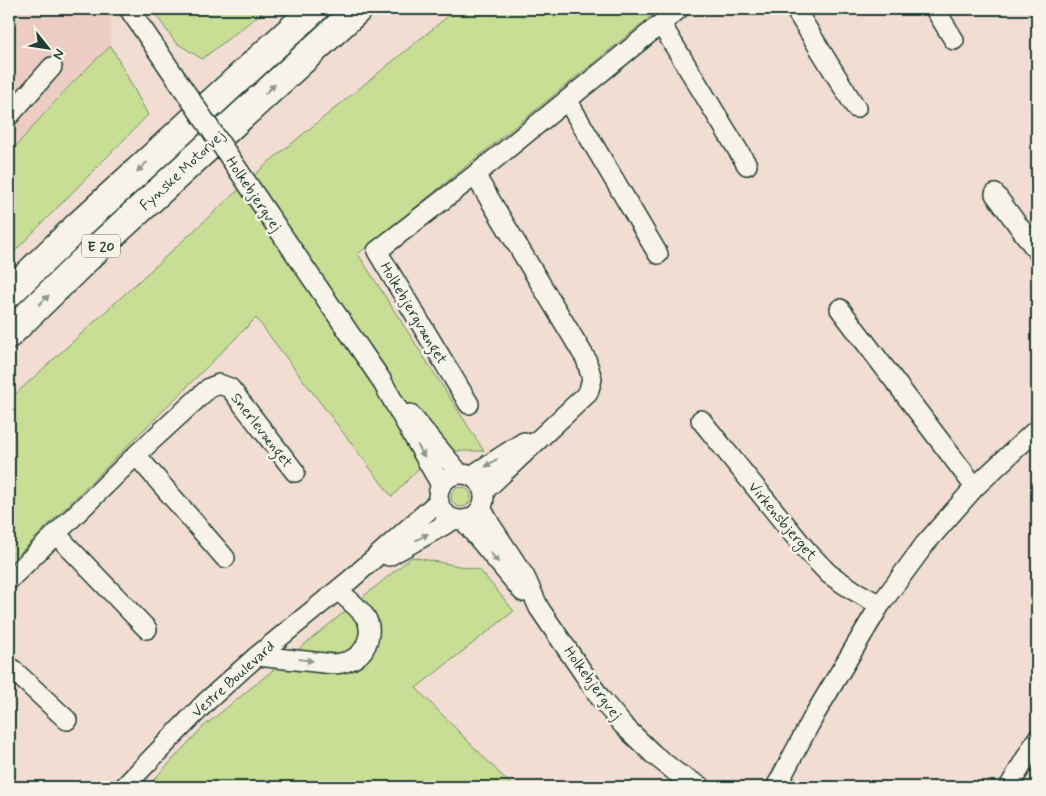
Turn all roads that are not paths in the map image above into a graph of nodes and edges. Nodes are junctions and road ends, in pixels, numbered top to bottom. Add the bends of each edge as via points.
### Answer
1 (129, 9) edge
2 (314, 9) edge
3 (358, 9) edge
4 (679, 9) edge
5 (795, 9) edge
6 (935, 9) edge
7 (661, 24) junction
8 (954, 40) dead end
9 (52, 67) dead end
10 (567, 100) junction
11 (856, 108) dead end
12 (9, 116) edge
13 (747, 165) dead end
14 (475, 175) junction
15 (995, 194) dead end
16 (1037, 251) edge
17 (658, 254) dead end
18 (9, 293) edge
19 (840, 309) dead end
20 (9, 334) edge
21 (380, 378) junction
22 (469, 404) dead end
23 (561, 418) junction
24 (701, 420) dead end
25 (1037, 429) edge
26 (136, 454) junction
27 (295, 472) dead end
28 (466, 475) junction
29 (975, 487) junction
30 (440, 493) junction
31 (482, 500) junction
32 (459, 519) junction
33 (56, 534) junction
34 (225, 558) dead end
35 (9, 580) edge
36 (344, 585) junction
37 (880, 605) junction
38 (539, 608) junction
39 (148, 629) dead end
40 (257, 656) junction
41 (9, 666) edge
42 (67, 720) dead end
43 (1037, 739) edge
44 (124, 787) edge
45 (701, 787) edge
46 (776, 787) edge
47 (1009, 787) edge

1 - 21 street, Holkebjergvej, bridge
2 -> 18 highway, Fynske Motorvej / E 20
20 -> 3 highway, Fynske Motorvej / E 20
4 - 7 street, Holkebjergvænget
5 - 11 street
6 - 8 street
7 - 10 street, Holkebjergvænget
7 - 13 street
9 - 12 street
10 - 14 street, Holkebjergvænget
10 - 17 street
14 - 22 street, Holkebjergvænget via 377,251
14 - 23 street via 586,359 592,379 588,393
15 - 16 street
19 - 29 street
21 - 28 street, Holkebjergvej
21 -> 30 street, Holkebjergvej
23 -> 28 street
23 - 31 street
24 - 37 street, Virkensbjerget via 829,574
25 - 29 street
26 - 27 street, Snerlevænget via 209,388 220,384 230,388
26 - 33 street, Snerlevænget
26 - 34 street
28 - 30 street via 452,475 446,479
28 - 31 street via 481,485
29 - 37 street via 925,544
30 - 32 street via 444,512
30 - 36 street, Vestre Boulevard
31 - 32 street via 470,518
31 - 38 street, Holkebjergvej via 490,524 525,577
36 -> 32 street, Vestre Boulevard via 404,547
32 -> 38 street, Holkebjergvej
33 - 35 street, Snerlevænget
33 - 39 street
36 - 40 street, Vestre Boulevard
40 -> 36 street via 334,664 358,656 370,630 366,618
37 - 46 street
38 - 45 street, Holkebjergvej via 601,699 623,725 653,754
40 - 44 street, Vestre Boulevard via 199,709
41 - 42 street
43 - 47 street

